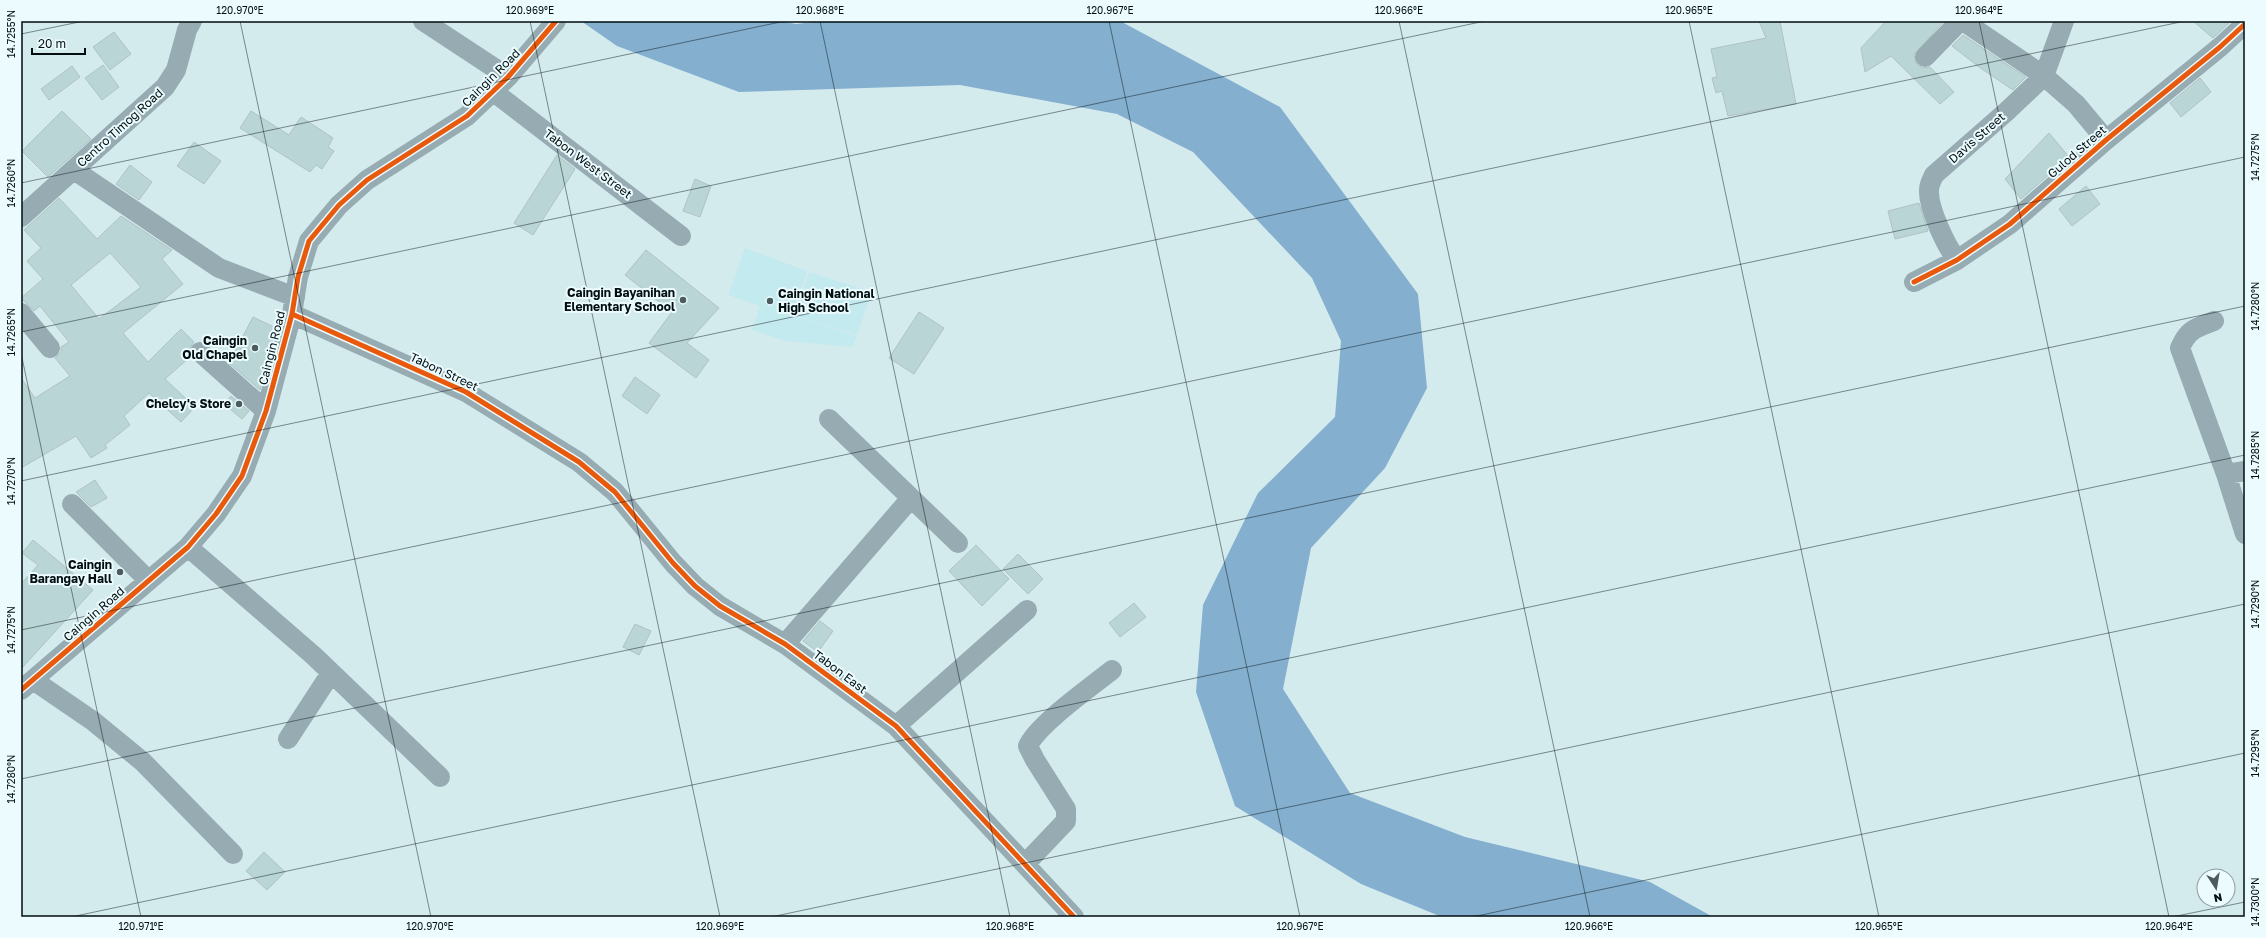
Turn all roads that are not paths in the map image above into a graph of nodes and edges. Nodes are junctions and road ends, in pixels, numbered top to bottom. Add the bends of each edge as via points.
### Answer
1 (192, 21) edge
2 (423, 21) edge
3 (1961, 21) edge
4 (2064, 21) edge
5 (554, 24) edge
6 (2245, 24) edge
7 (1925, 57) dead end
8 (2044, 76) junction
9 (508, 78) junction
10 (494, 92) junction
11 (2106, 140) junction
12 (74, 170) junction
13 (21, 217) edge
14 (681, 236) dead end
15 (1957, 260) junction
16 (1914, 282) dead end
17 (294, 306) junction
18 (21, 313) edge
19 (2214, 321) dead end
20 (50, 348) dead end
21 (200, 352) dead end
22 (266, 411) junction
23 (829, 419) dead end
24 (2235, 472) edge
25 (911, 498) junction
26 (72, 504) dead end
27 (2245, 534) edge
28 (958, 543) dead end
29 (188, 547) junction
30 (148, 580) junction
31 (1027, 610) dead end
32 (785, 644) junction
33 (1112, 670) dead end
34 (331, 673) junction
35 (27, 685) edge
36 (896, 726) junction
37 (288, 739) dead end
38 (440, 777) dead end
39 (233, 854) dead end
40 (1026, 863) junction
41 (1074, 917) edge

1 - 12 street, Centro Timog Road via 176,70 165,87
2 - 9 street
3 - 7 street
3 - 8 street
4 - 8 street, Davis Street
5 - 9 street, Caingin Road
6 - 11 street, Gulod Street
8 - 11 street via 2076,104
8 - 15 street, Davis Street via 1934,175 1929,184 1941,234
9 - 10 street, Caingin Road
10 - 14 street, Tabon West Street
10 - 17 street, Caingin Road via 467,116 367,180 339,205 310,241 298,277
11 - 15 street, Gulod Street via 2010,224
12 - 13 street, Centro Timog Road
12 - 17 street, Tabon Street via 219,268
15 - 16 street, Gulod Street
17 - 22 street, Caingin Road
17 - 32 street, Tabon Street via 466,392 579,462 615,492 695,586 720,606
18 - 20 street
19 - 24 street via 2194,329 2185,336 2180,348
21 - 22 street
22 - 29 street, Caingin Road via 242,476 216,514
23 - 25 street
24 - 27 street
25 - 28 street
25 - 32 street
26 - 30 street
29 - 30 street, Caingin Road
29 - 34 street
30 - 35 street, Caingin Road
31 - 36 street
32 - 36 street, Tabon East
33 - 40 street via 1045,725 1028,746 1066,809 1066,821
34 - 37 street
34 - 38 street
35 - 39 street via 93,721 143,762
36 - 40 street, Tabon East
40 - 41 street, Tabon East

